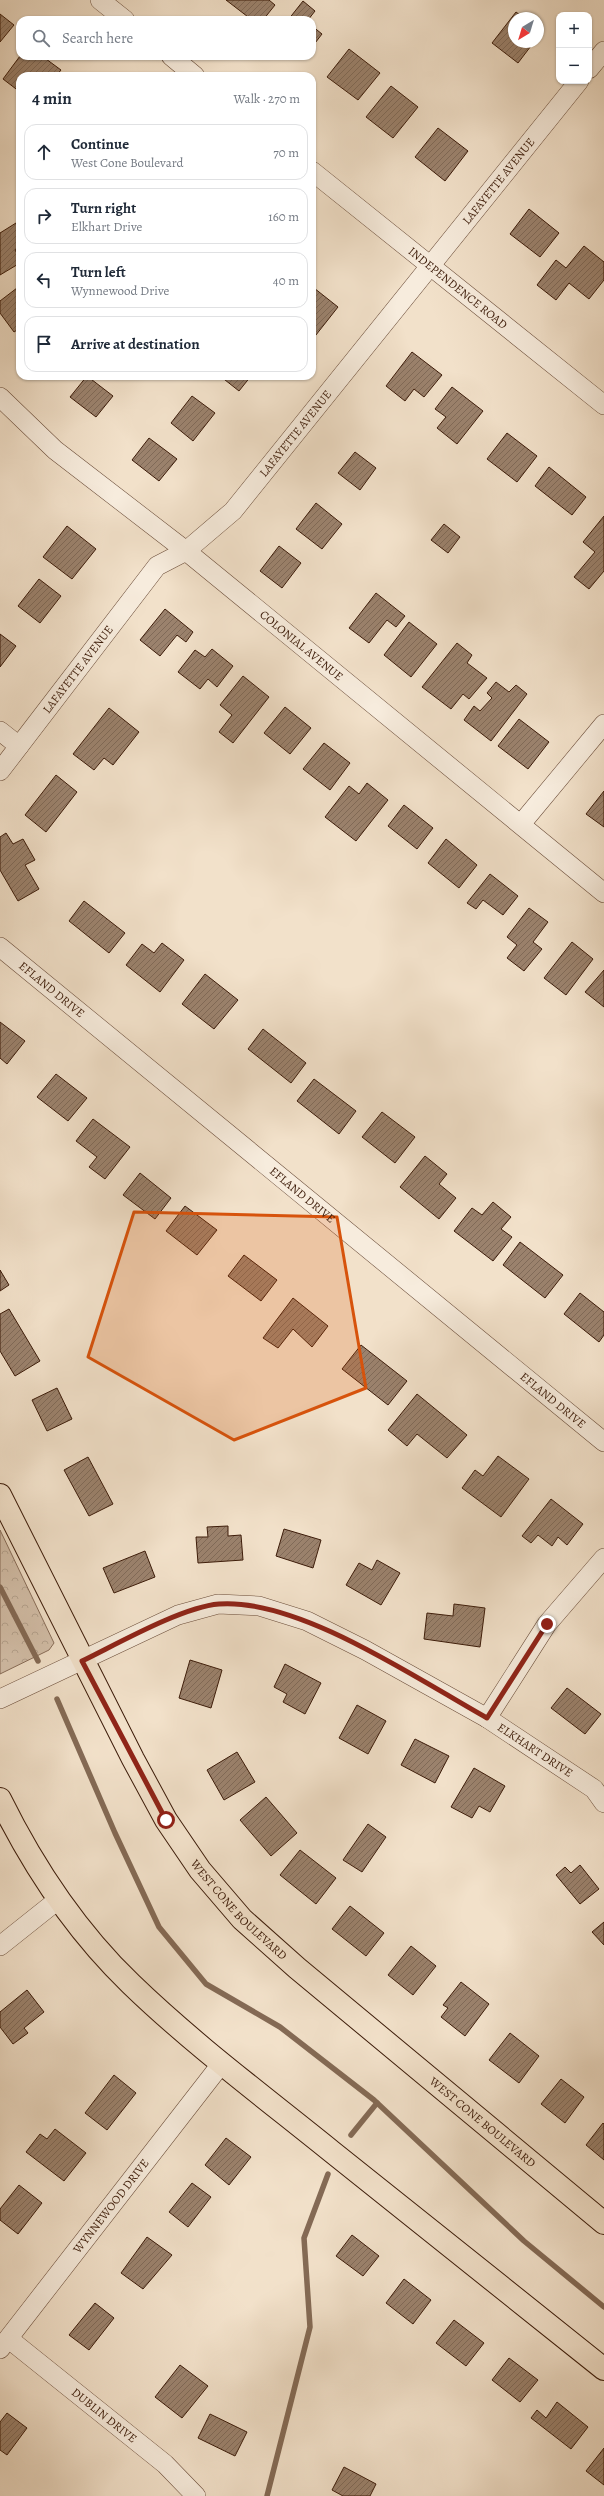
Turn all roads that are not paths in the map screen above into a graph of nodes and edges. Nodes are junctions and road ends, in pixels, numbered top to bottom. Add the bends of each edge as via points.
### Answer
1 (100, 0) edge
2 (120, 16) edge
3 (604, 51) edge
4 (176, 60) edge
5 (592, 65) edge
6 (191, 72) edge
7 (577, 84) edge
8 (316, 174) edge
9 (429, 266) junction
10 (0, 397) edge
11 (604, 405) edge
12 (186, 550) junction
13 (604, 724) edge
14 (0, 731) edge
15 (19, 746) junction
16 (0, 771) edge
17 (521, 824) junction
18 (604, 893) edge
19 (0, 947) edge
20 (604, 1442) edge
21 (0, 1495) edge
22 (604, 1558) edge
23 (82, 1661) junction
24 (0, 1699) edge
25 (487, 1718) junction
26 (0, 1799) edge
27 (604, 1803) edge
28 (59, 1899) junction
29 (0, 1946) edge
30 (222, 2063) junction
31 (604, 2223) edge
32 (4, 2344) edge
33 (604, 2369) edge
34 (196, 2496) edge

1 - 2 street
3 - 5 street
4 - 6 street
7 - 9 street, LAFAYETTE AVENUE
8 - 9 street, INDEPENDENCE ROAD
9 - 11 street, INDEPENDENCE ROAD
9 - 12 street, LAFAYETTE AVENUE via 233,511
10 - 12 street, COLONIAL AVENUE via 55,450
12 - 15 street, LAFAYETTE AVENUE via 157,566
12 - 17 street, COLONIAL AVENUE
13 - 17 street
14 - 15 street
15 - 16 street, LAFAYETTE AVENUE
17 - 18 street, COLONIAL AVENUE
19 - 20 street, EFLAND DRIVE
21 - 23 main road, WEST CONE BOULEVARD
22 - 25 street via 547,1624
23 - 24 street, ELKHART DRIVE
23 - 25 street, ELKHART DRIVE via 178,1615 218,1604 259,1606 307,1621 346,1640
23 - 31 main road, WEST CONE BOULEVARD via 166,1820 200,1870 242,1919 297,1968
25 - 27 street, ELKHART DRIVE via 594,1789
26 - 28 main road via 18,1836
28 - 29 street
28 - 30 main road via 129,1983
30 - 32 street, WYNNEWOOD DRIVE
30 - 33 main road
32 - 34 street, DUBLIN DRIVE via 165,2464

